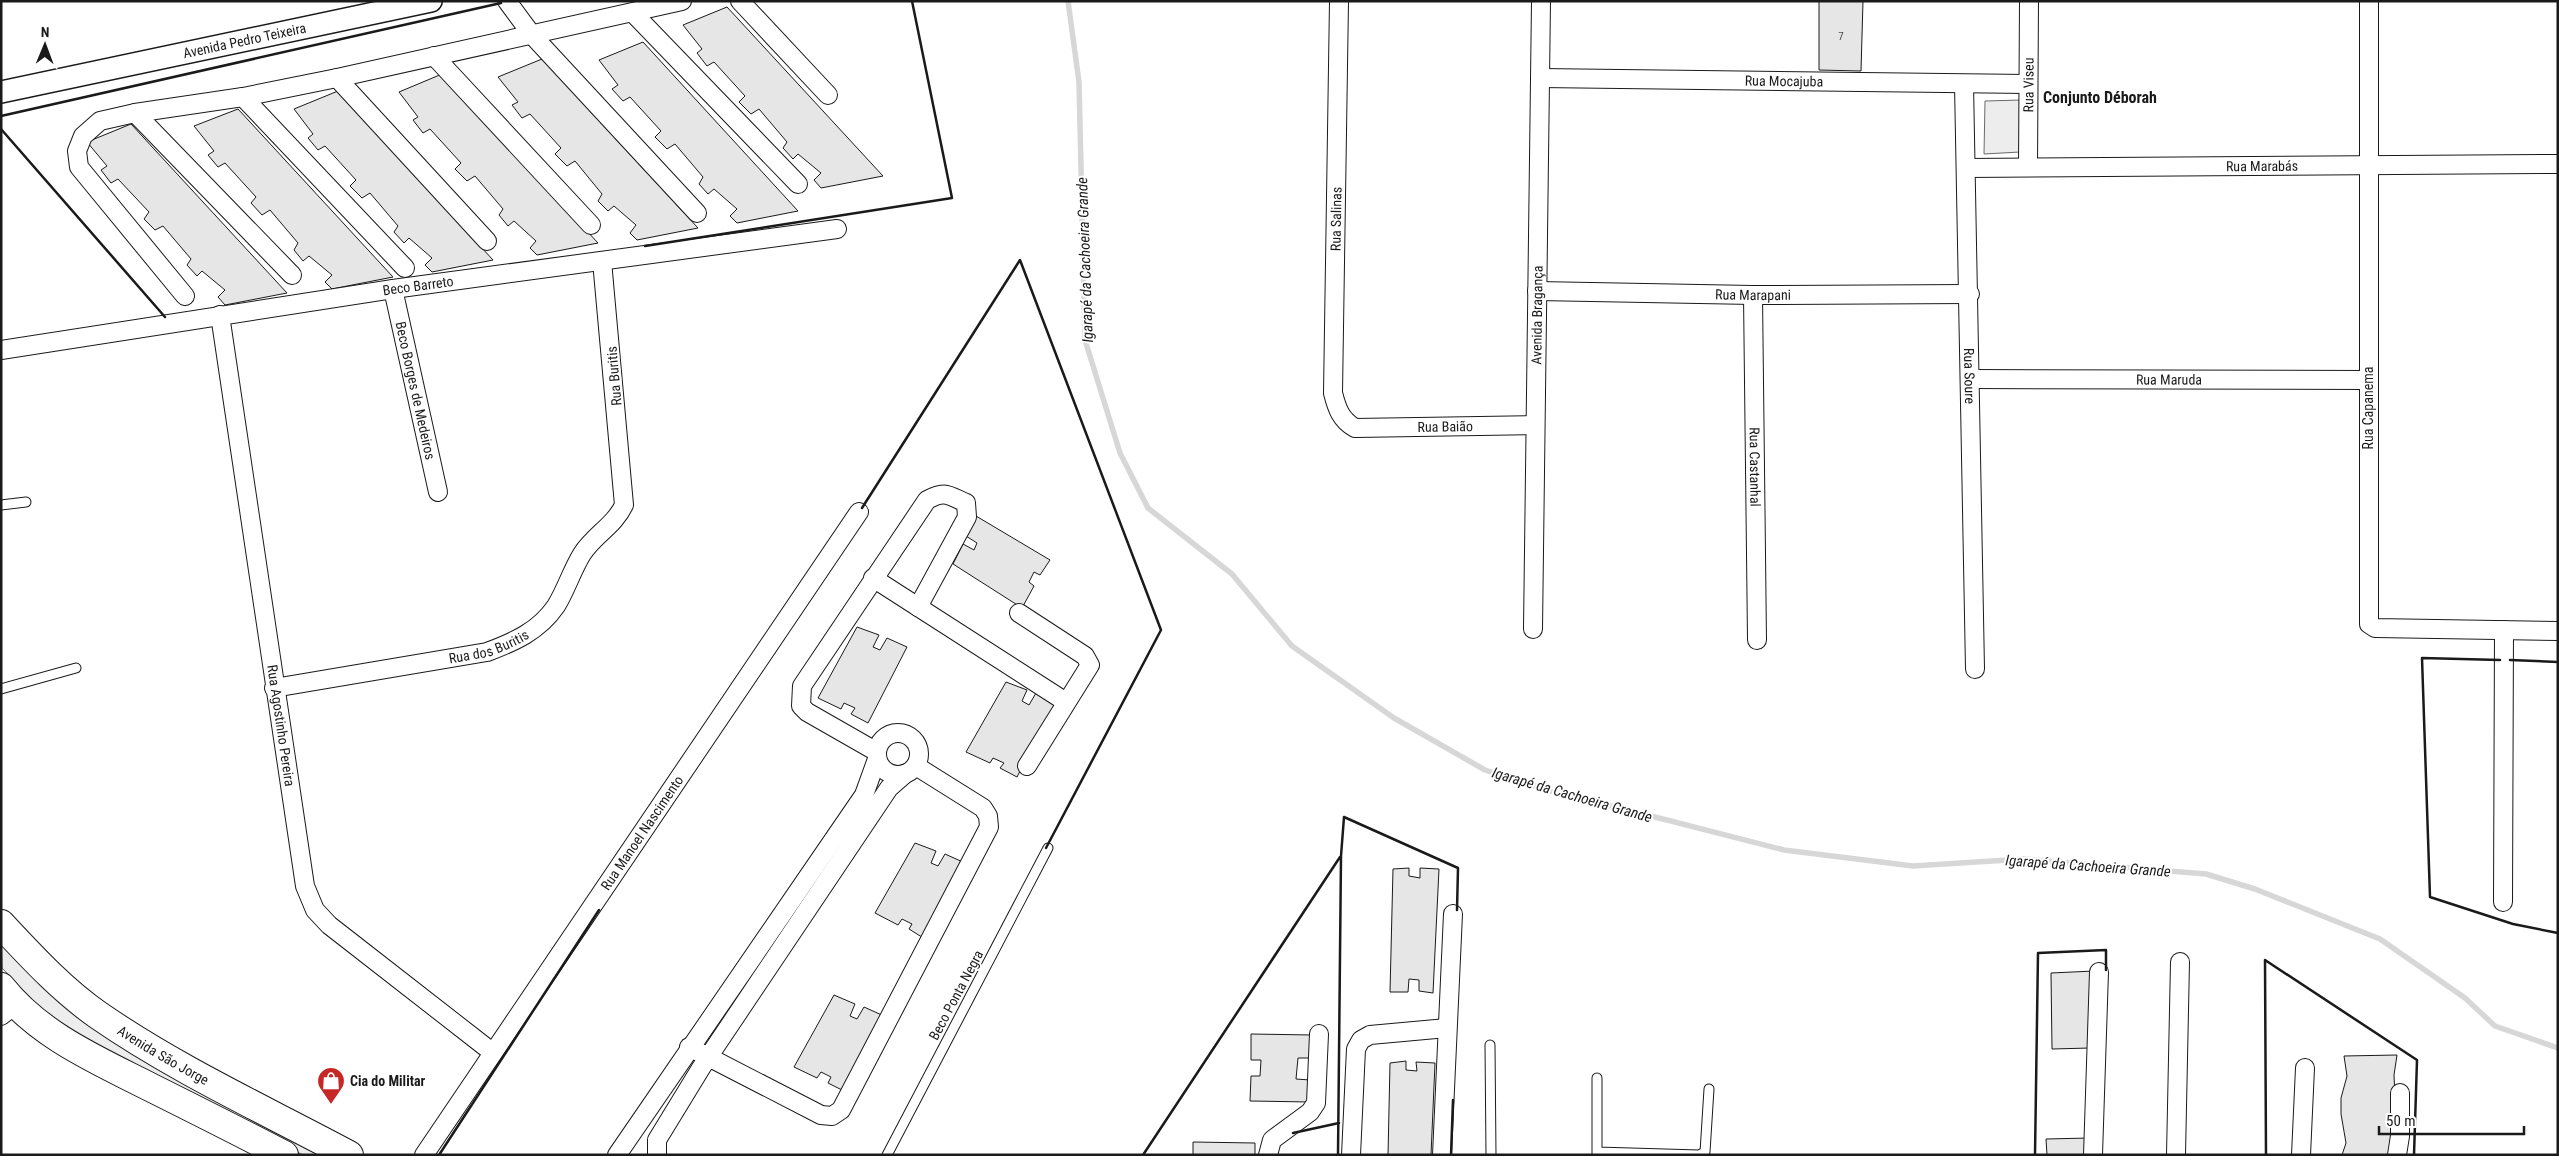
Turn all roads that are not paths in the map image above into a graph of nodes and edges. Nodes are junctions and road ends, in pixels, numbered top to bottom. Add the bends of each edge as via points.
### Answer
1 (431, 1) edge
2 (506, 1) edge
3 (682, 1) edge
4 (740, 1) edge
5 (1339, 1) edge
6 (1541, 1) edge
7 (2029, 1) edge
8 (2369, 1) edge
9 (407, 4) edge
10 (633, 13) junction
11 (532, 36) junction
12 (434, 56) junction
13 (337, 78) junction
14 (1540, 78) junction
15 (59, 81) junction
16 (1964, 84) junction
17 (2028, 84) junction
18 (1, 92) edge
19 (828, 95) dead end
20 (243, 97) junction
21 (1, 103) edge
22 (135, 112) junction
23 (2558, 164) edge
24 (2028, 167) junction
25 (2370, 167) junction
26 (1967, 168) junction
27 (798, 184) dead end
28 (697, 213) dead end
29 (590, 225) dead end
30 (837, 229) dead end
31 (487, 241) dead end
32 (602, 261) junction
33 (404, 268) dead end
34 (292, 275) dead end
35 (393, 289) junction
36 (1537, 291) junction
37 (1970, 294) junction
38 (1753, 295) junction
39 (185, 296) dead end
40 (220, 315) junction
41 (1, 350) edge
42 (1970, 379) junction
43 (2368, 380) junction
44 (1535, 425) junction
45 (1355, 428) joint
46 (438, 492) dead end
47 (625, 492) joint
48 (26, 502) dead end
49 (1, 505) edge
50 (859, 512) dead end
51 (873, 578) junction
52 (918, 607) junction
53 (1020, 613) dead end
54 (1533, 630) dead end
55 (2504, 630) junction
56 (2558, 631) edge
57 (1757, 640) dead end
58 (76, 668) dead end
59 (1975, 669) dead end
60 (274, 688) junction
61 (1, 689) edge
62 (1066, 702) junction
63 (877, 755) junction
64 (1027, 766) dead end
65 (910, 770) junction
66 (1048, 848) dead end
67 (2503, 902) dead end
68 (1452, 914) dead end
69 (1, 924) edge
70 (2180, 962) dead end
71 (2099, 972) dead end
72 (5, 1003) edge
73 (1447, 1028) junction
74 (1319, 1034) dead end
75 (1490, 1045) dead end
76 (689, 1047) junction
77 (492, 1052) junction
78 (709, 1058) junction
79 (2305, 1068) dead end
80 (1597, 1078) dead end
81 (1709, 1089) dead end
82 (2400, 1093) dead end
83 (1597, 1153) edge
84 (284, 1155) edge
85 (349, 1155) edge
86 (424, 1155) edge
87 (617, 1155) edge
88 (657, 1155) edge
89 (887, 1155) edge
90 (1268, 1155) edge
91 (1351, 1155) edge
92 (1442, 1155) edge
93 (1491, 1155) edge
94 (2093, 1155) edge
95 (2176, 1155) edge
96 (2301, 1155) edge
97 (2397, 1155) edge

1 - 9 street, Avenida Pedro Teixeira
2 - 11 street
3 - 10 street
4 - 19 street
5 - 45 street, Rua Salinas via 1333,393 1337,410 1345,422
6 - 14 street, Avenida Bragança
7 - 17 street, Rua Viseu
8 - 25 street, Rua Capanema
9 - 15 street, Avenida Pedro Teixeira
10 - 11 street
10 - 27 street
11 - 12 street
11 - 28 street
12 - 13 street
12 - 29 street
13 - 20 street
13 - 31 street
14 - 16 street, Rua Mocajuba
14 - 36 street, Avenida Bragança
15 - 18 street, Avenida Pedro Teixeira
15 - 21 street, Avenida Pedro Teixeira
16 - 17 street, Rua Mocajuba
16 - 26 street, Rua Soure
17 - 24 street, Rua Viseu
20 - 22 street
20 - 33 street
22 - 34 street
22 - 39 street via 100,121 83,136 77,152 79,167
23 - 25 street, Rua Marabás
24 - 25 street, Rua Marabás
24 - 26 street, Rua Marabás
25 - 43 street, Rua Capanema
26 - 37 street, Rua Soure
30 - 32 street, Beco Barreto
32 - 35 street, Beco Barreto
32 - 47 street, Rua Buritis
35 - 40 street, Beco Barreto
35 - 46 street, Beco Borges de Medeiros
36 - 38 street, Rua Marapani
36 - 44 street, Avenida Bragança
37 - 38 street, Rua Marapani
37 - 42 street, Rua Soure
38 - 57 street, Rua Castanhal
40 - 41 street, Beco Barreto
40 - 60 street, Rua Agostinho Pereira
42 - 43 street, Rua Maruda
42 - 59 street, Rua Soure
43 - 55 street, Rua Capanema via 2368,624 2375,628
44 - 45 street, Rua Baião
44 - 54 street, Avenida Bragança
47 - 60 street, Rua dos Buritis via 624,505 618,517 582,554 556,605 540,625 517,641 487,652
48 - 49 lane
50 - 77 street, Rua Manoel Nascimento
51 - 52 street
51 - 52 street via 927,500 946,493 966,503 967,517
51 - 63 street via 802,686 800,696 807,712
52 - 62 street
53 - 62 street via 1089,661 1090,665
55 - 56 street, Rua Capanema
55 - 67 street
58 - 61 lane
60 - 77 street, Rua Agostinho Pereira via 302,871 315,910 352,945
62 - 64 street
63 - 65 street via 885,771 891,774
63 - 65 street via 878,745 888,735 902,733 918,746 919,760
63 - 76 street via 864,795
65 - 78 street via 889,788
65 - 78 street via 983,808 989,827 841,1110 832,1116 821,1115
66 - 89 lane, Beco Ponta Negra
68 - 73 street
69 - 85 main road, Avenida São Jorge via 45,971 96,1014 156,1052
70 - 95 street
71 - 94 street
72 - 84 main road via 79,1052
73 - 91 street via 1370,1035 1361,1040 1356,1049
73 - 92 street
74 - 90 street via 1316,1103 1310,1112 1272,1140
75 - 93 lane
76 - 78 street
76 - 87 street
77 - 86 street, Rua Manoel Nascimento
78 - 88 street via 657,1140
79 - 96 street
80 - 83 lane
81 - 83 lane via 1705,1152 1699,1155
82 - 97 street

